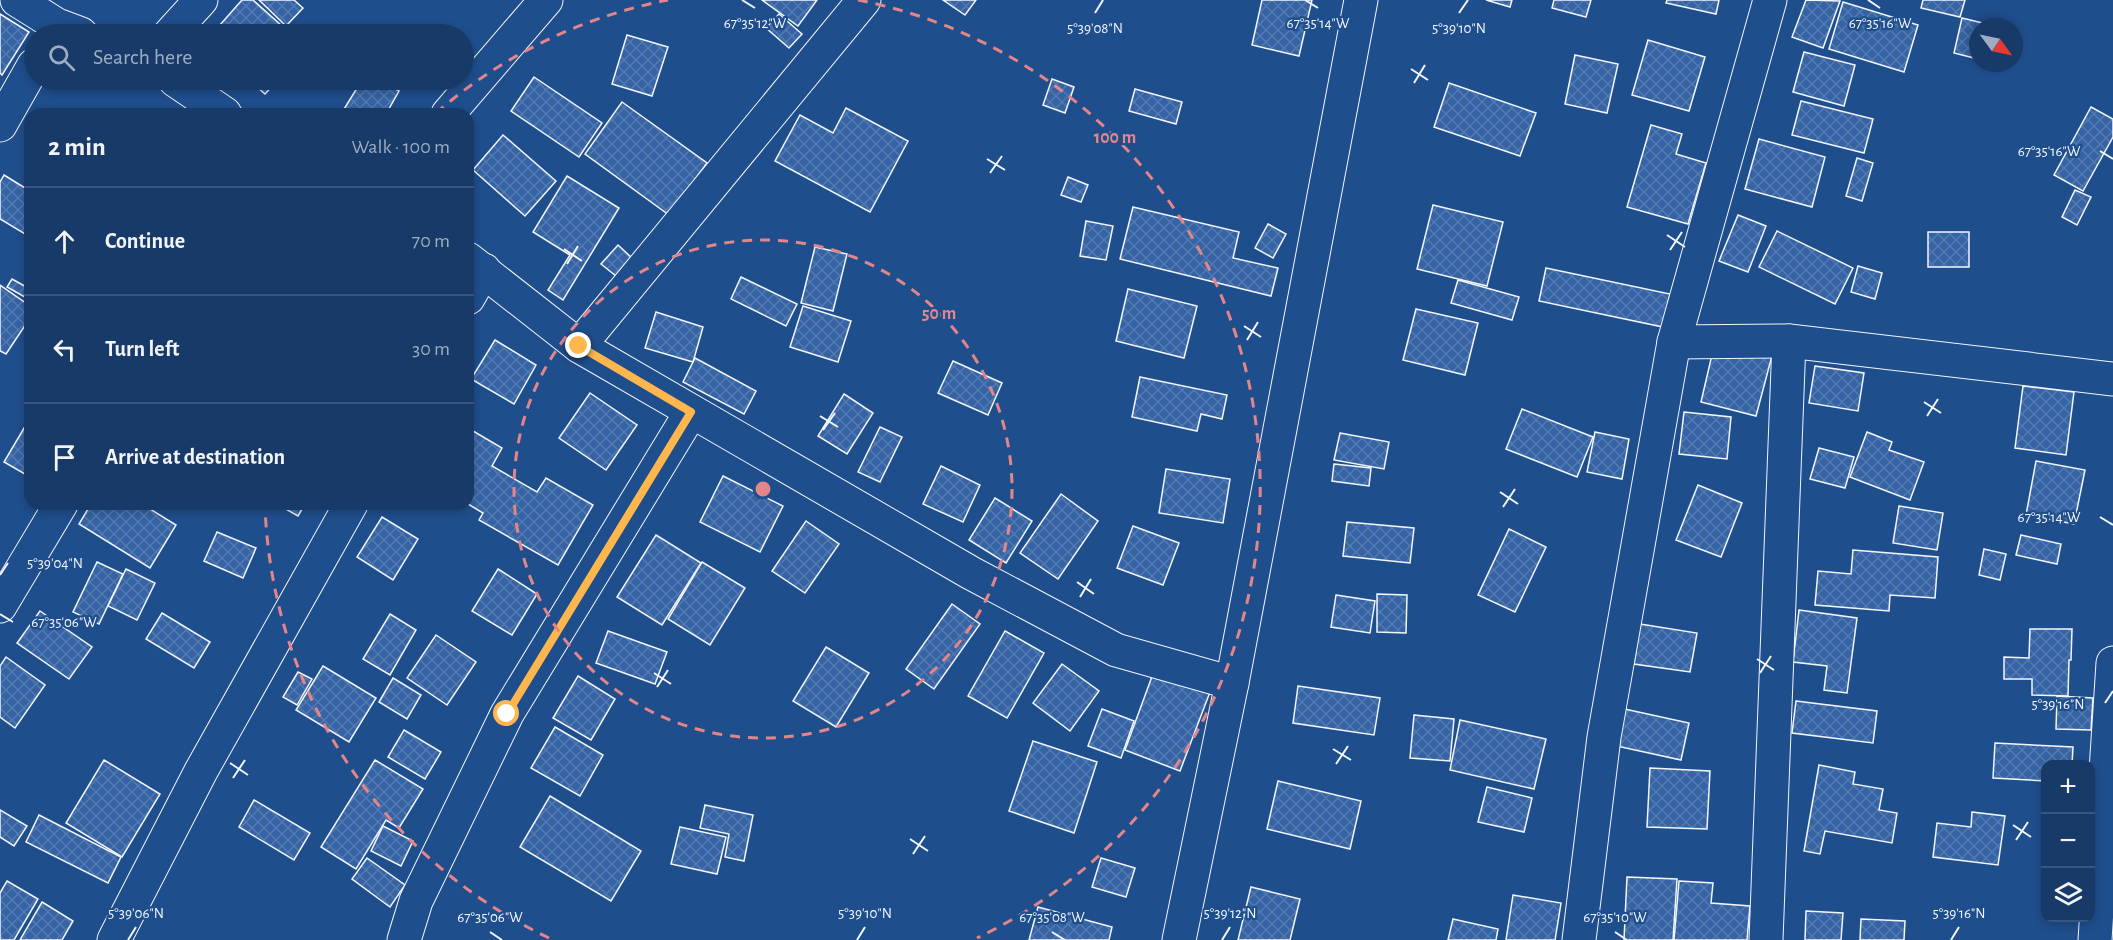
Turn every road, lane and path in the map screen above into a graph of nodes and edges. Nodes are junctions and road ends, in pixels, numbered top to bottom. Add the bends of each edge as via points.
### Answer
1 (17, 0) edge
2 (201, 0) edge
3 (546, 0) edge
4 (864, 0) edge
5 (1360, 0) edge
6 (1770, 0) edge
7 (52, 24) edge
8 (179, 24) edge
9 (24, 83) edge
10 (474, 84) edge
11 (190, 90) edge
12 (469, 90) edge
13 (216, 108) edge
14 (453, 108) edge
15 (0, 125) edge
16 (476, 264) edge
17 (1789, 341) junction
18 (1674, 342) junction
19 (579, 346) junction
20 (2113, 379) edge
21 (691, 412) junction
22 (57, 510) edge
23 (348, 510) edge
24 (0, 606) edge
25 (2113, 663) edge
26 (1232, 683) junction
27 (114, 940) edge
28 (404, 940) edge
29 (1179, 940) edge
30 (1579, 940) edge
31 (1766, 940) edge
32 (2096, 940) edge

1 - 7 street
2 - 8 street
3 - 10 street
4 - 19 street
5 - 26 street
6 - 18 street
9 - 15 street
11 - 13 street
12 - 14 street
16 - 19 street
17 - 18 street
17 - 20 street
17 - 31 street
18 - 30 street via 1604,737
19 - 21 street
21 - 26 street via 971,573 1116,650
21 - 28 street via 507,714 416,900
22 - 24 street
23 - 27 street via 201,771
25 - 32 street
26 - 29 street

